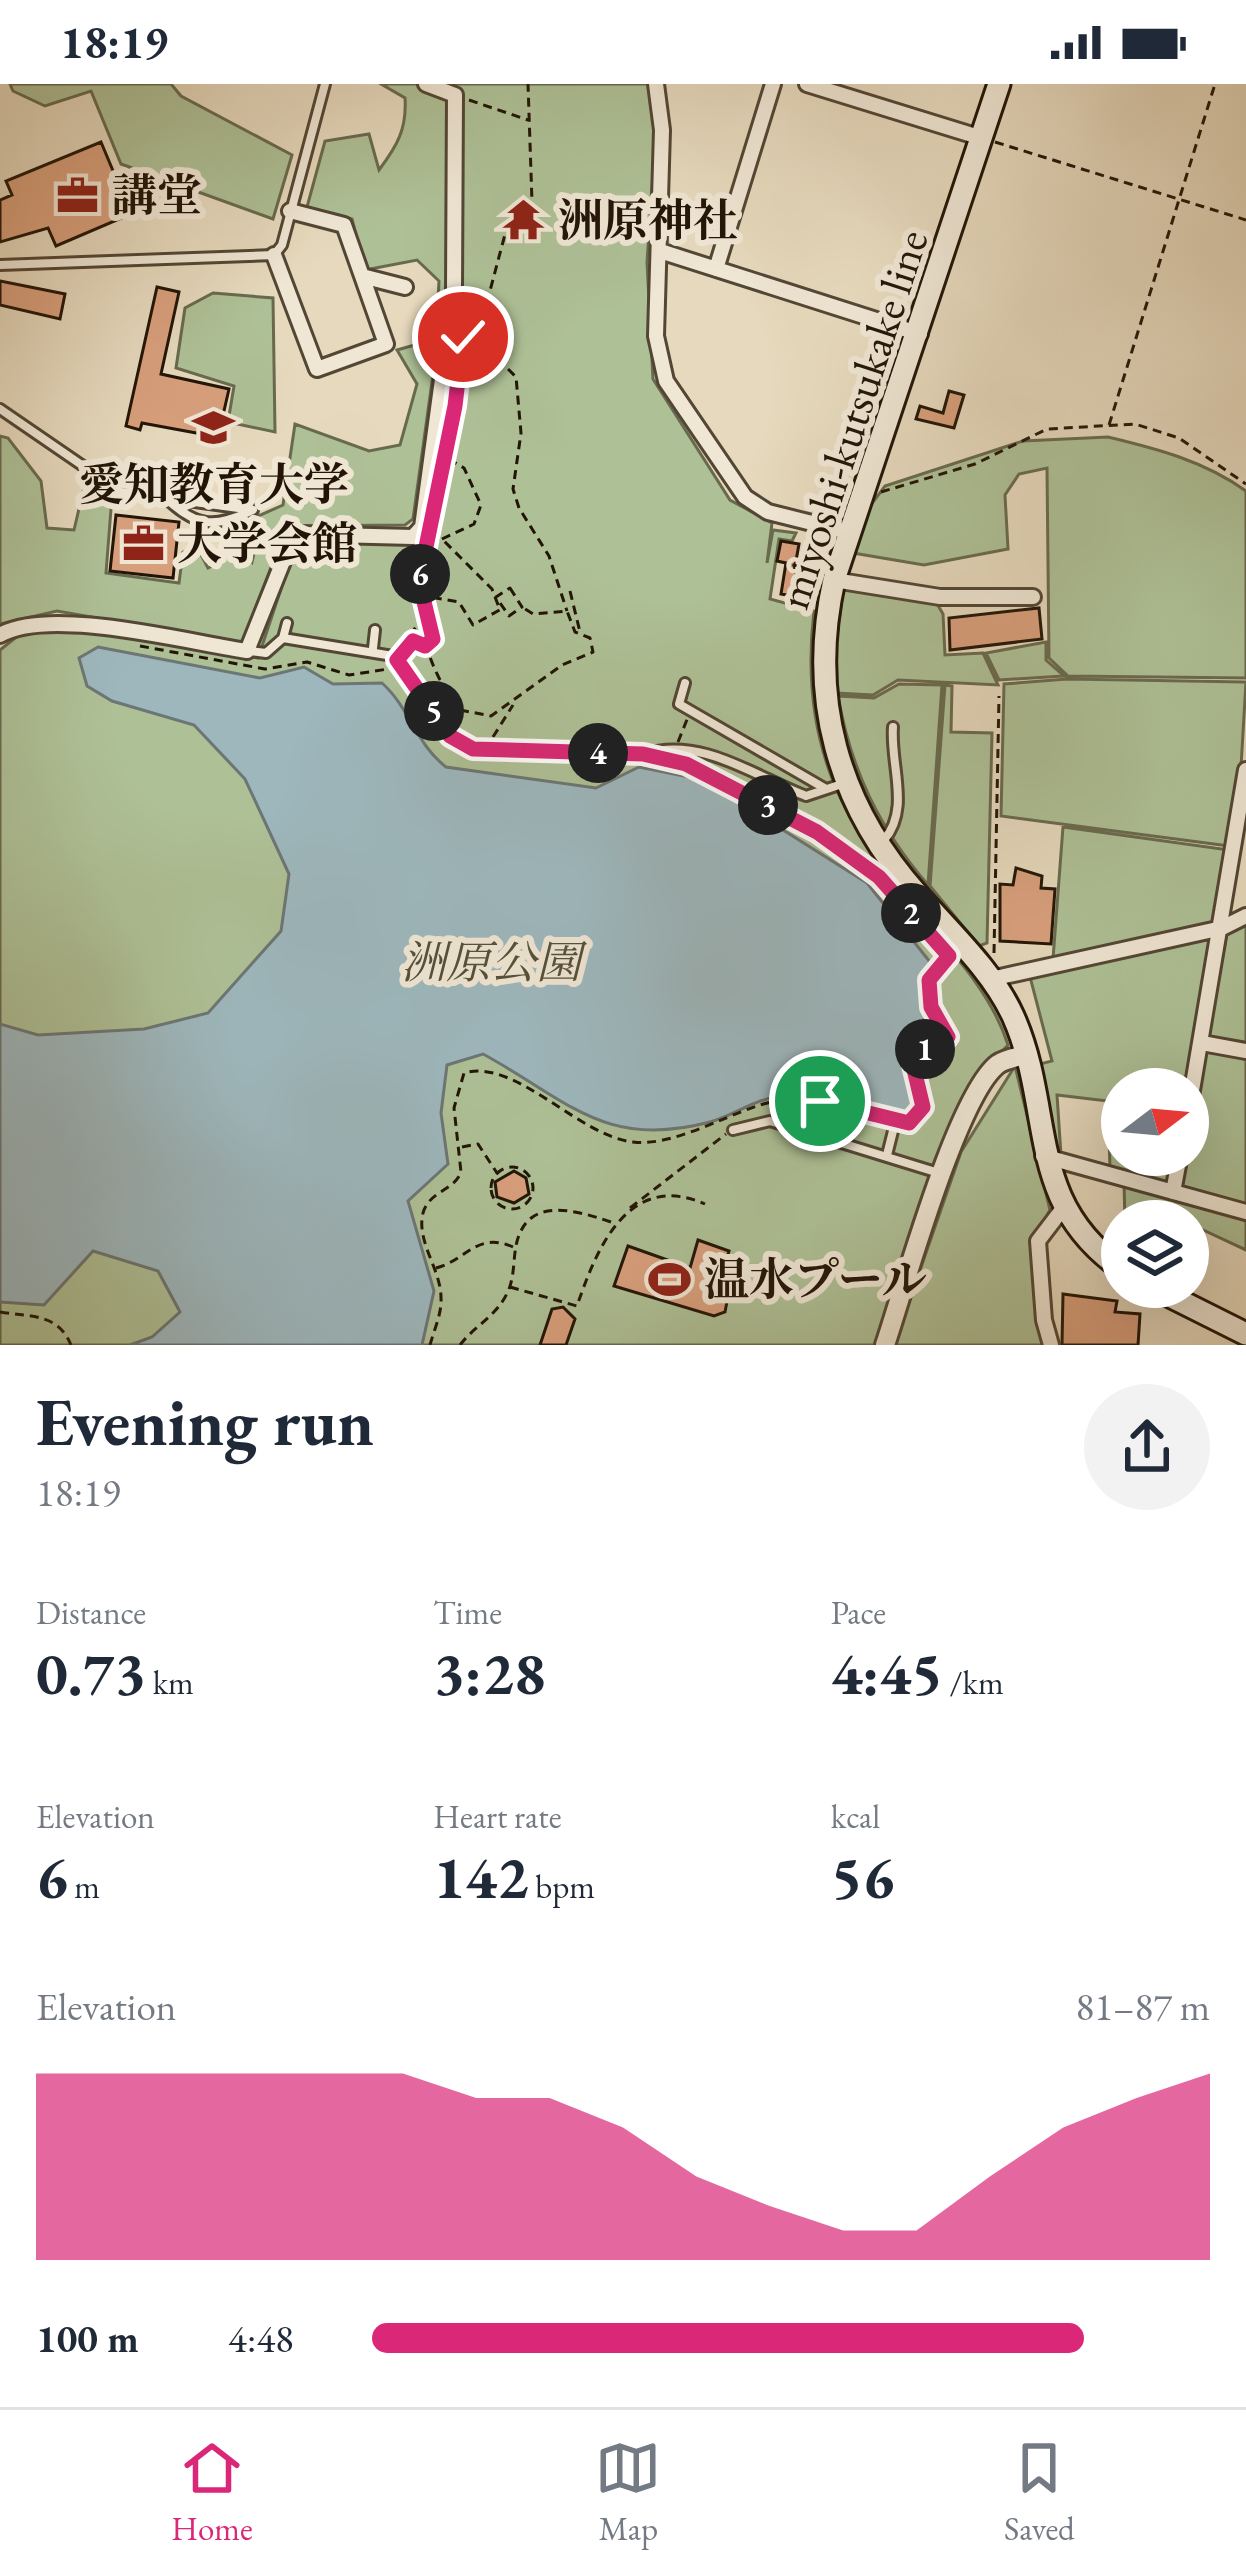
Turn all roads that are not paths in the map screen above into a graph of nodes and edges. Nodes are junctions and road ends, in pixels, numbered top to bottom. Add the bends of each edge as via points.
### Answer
1 (325, 84) edge
2 (426, 84) edge
3 (656, 84) edge
4 (773, 84) edge
5 (807, 84) edge
6 (999, 84) edge
7 (982, 138) junction
8 (290, 211) junction
9 (660, 251) junction
10 (274, 255) junction
11 (0, 265) edge
12 (716, 268) junction
13 (362, 275) junction
14 (405, 287) dead end
15 (920, 334) junction
16 (0, 409) edge
17 (167, 499) junction
18 (848, 532) junction
19 (834, 580) junction
20 (1033, 598) dead end
21 (287, 623) dead end
22 (375, 630) dead end
23 (0, 635) edge
24 (284, 638) junction
25 (373, 648) junction
26 (247, 651) junction
27 (685, 683) dead end
28 (893, 727) dead end
29 (643, 754) junction
30 (1246, 770) edge
31 (836, 786) junction
32 (878, 846) junction
33 (1246, 916) edge
34 (1222, 928) junction
35 (959, 954) junction
36 (991, 980) junction
37 (1202, 1043) junction
38 (1246, 1052) edge
39 (1025, 1055) junction
40 (1197, 1068) edge
41 (896, 1123) road end
42 (733, 1130) road end
43 (887, 1155) junction
44 (1043, 1156) junction
45 (944, 1174) junction
46 (1176, 1176) edge
47 (1173, 1192) junction
48 (1064, 1207) junction
49 (1246, 1212) edge
50 (1101, 1253) edge
51 (1194, 1308) edge
52 (1246, 1334) edge
53 (884, 1345) edge
54 (1052, 1345) edge

1 - 8 lane
2 - 26 street via 455,95 454,291 422,527 413,537 294,534
3 - 9 street
4 - 12 street
5 - 7 street
6 - 7 main road, miyoshi-kutsukake line
7 - 15 main road, miyoshi-kutsukake line
8 - 10 lane
8 - 13 street via 344,225
9 - 12 street
9 - 18 street via 660,360 710,448 745,497 768,512
10 - 11 lane
10 - 13 street via 317,369 386,344
12 - 15 street
13 - 14 street
15 - 18 main road, miyoshi-kutsukake line
16 - 17 lane via 121,492
17 - 17 lane via 210,505 254,510 223,525 190,521
18 - 19 main road, miyoshi-kutsukake line
19 - 20 street via 940,597
19 - 31 main road, miyoshi-kutsukake line via 823,671
21 - 24 lane
22 - 25 lane
23 - 26 street via 59,620
24 - 25 lane
24 - 26 lane via 266,653
25 - 29 lane via 397,660 450,736 473,749
27 - 31 lane via 680,704
28 - 32 lane via 897,825
29 - 31 lane via 676,749 729,760 806,796
29 - 35 lane via 686,764 817,832 879,877
30 - 34 street
31 - 32 main road, miyoshi-kutsukake line
32 - 35 main road, miyoshi-kutsukake line
33 - 34 street
34 - 36 street
34 - 37 street
35 - 36 main road, miyoshi-kutsukake line
36 - 39 main road, miyoshi-kutsukake line
37 - 38 street
37 - 40 street
39 - 44 main road, miyoshi-kutsukake line
39 - 45 street via 988,1076
41 - 43 lane
42 - 43 lane via 770,1121
43 - 45 lane
44 - 47 street
44 - 48 main road, miyoshi-kutsukake line
45 - 53 street
46 - 47 street
47 - 49 street
48 - 50 main road, miyoshi-kutsukake line
48 - 54 street via 1038,1241
51 - 52 main road

